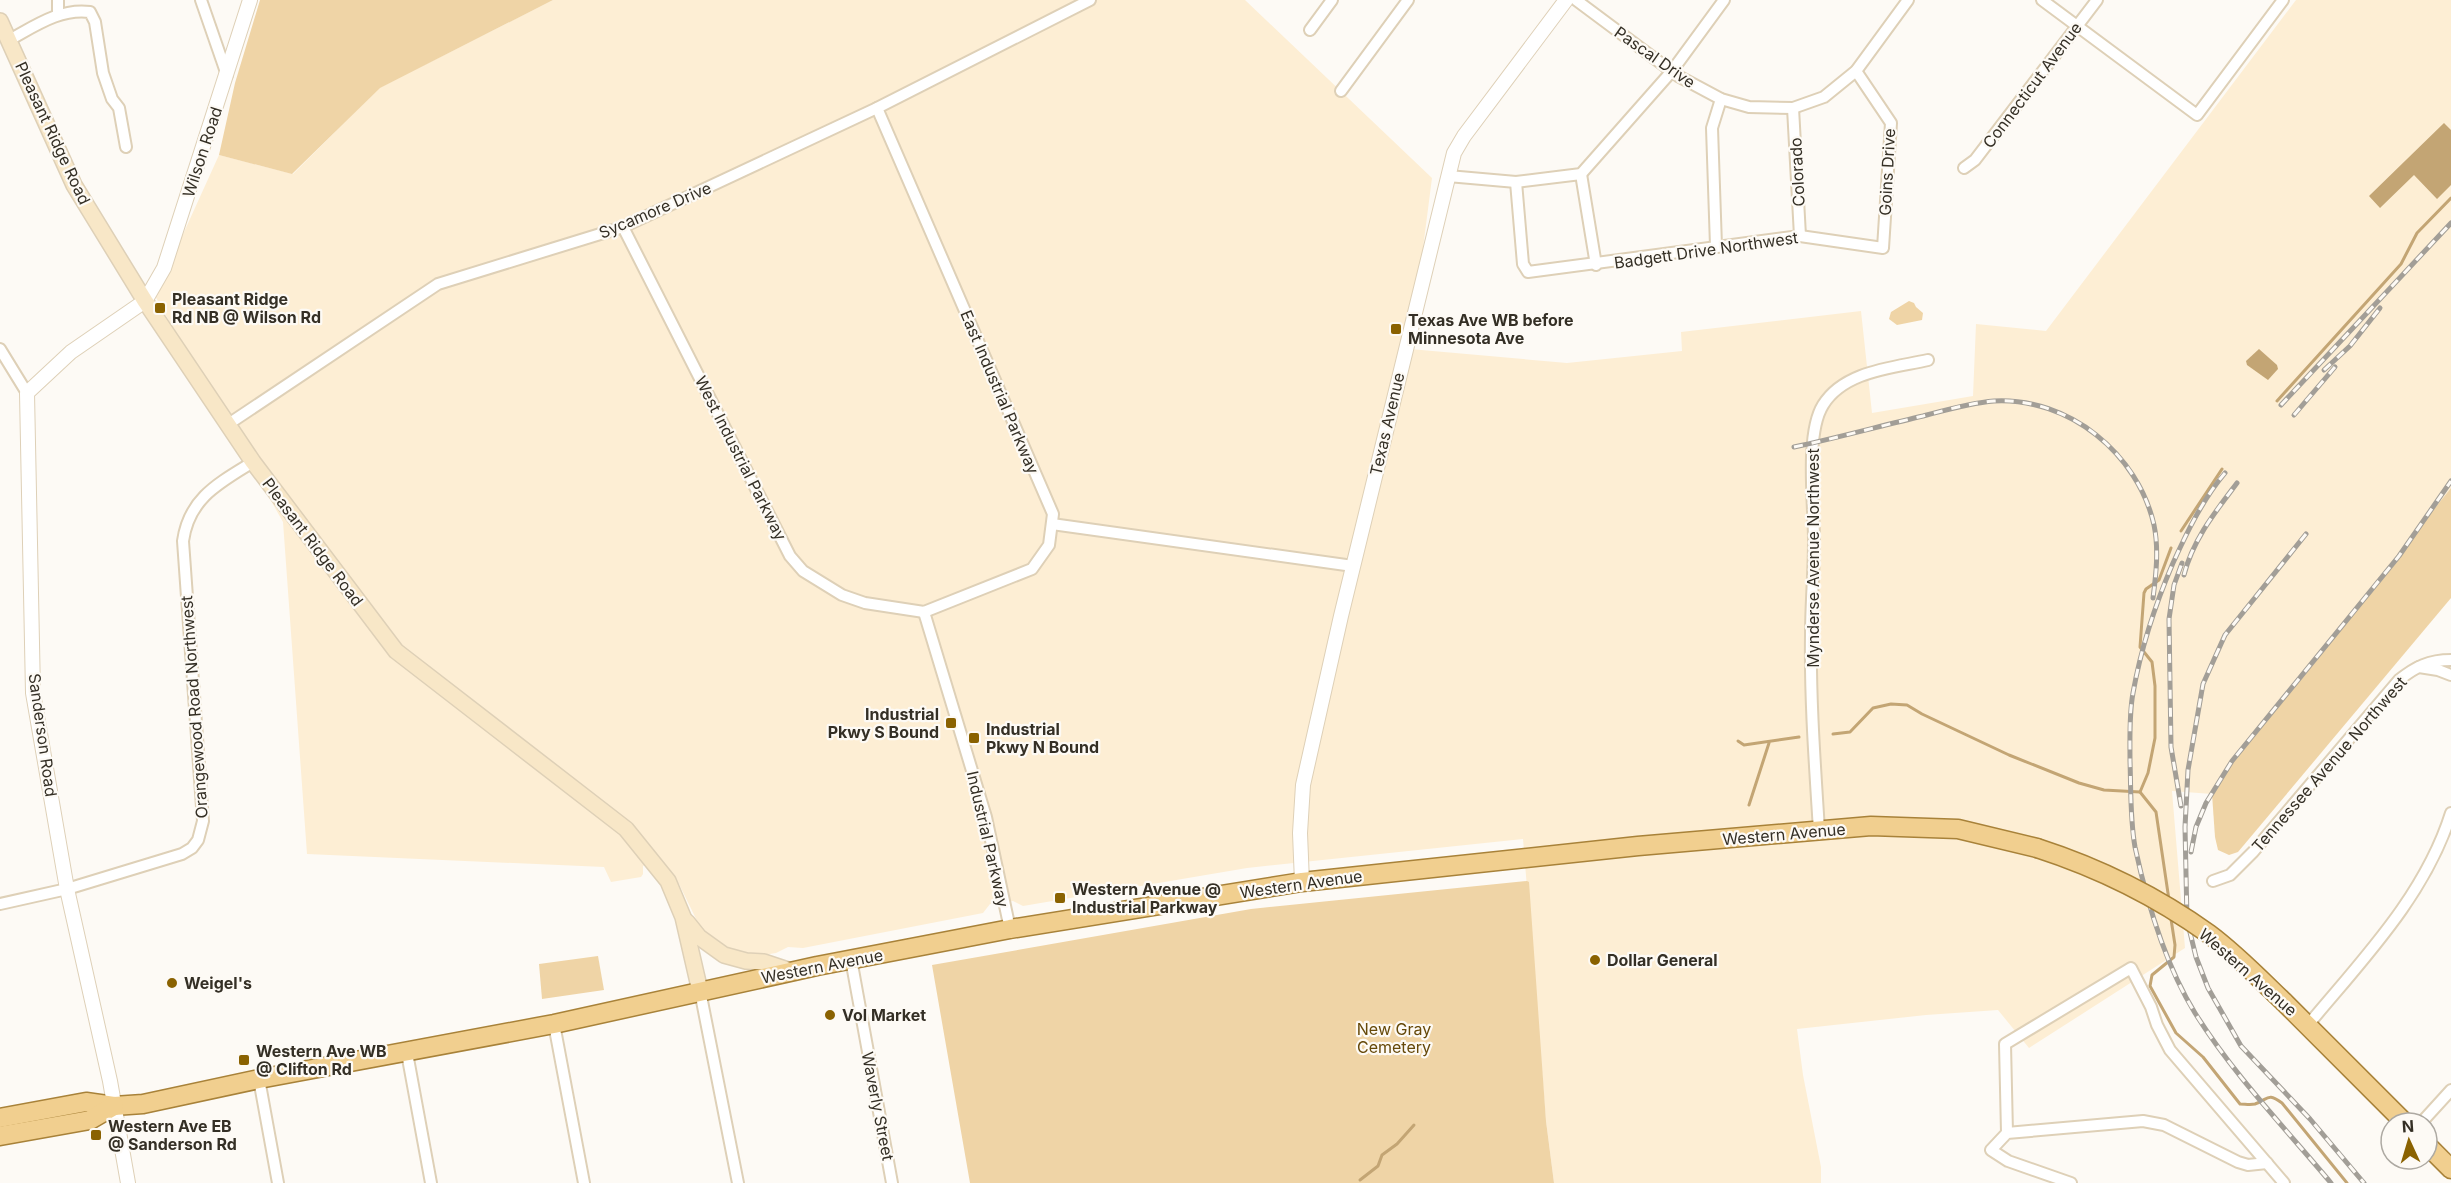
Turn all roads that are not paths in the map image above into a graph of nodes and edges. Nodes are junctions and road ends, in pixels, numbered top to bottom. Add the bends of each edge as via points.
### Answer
1 (58, 0) edge
2 (201, 0) edge
3 (250, 0) edge
4 (1090, 0) edge
5 (1332, 0) edge
6 (1408, 0) edge
7 (1566, 0) edge
8 (1576, 0) edge
9 (1724, 0) edge
10 (2042, 0) edge
11 (2097, 0) edge
12 (2283, 0) edge
13 (1906, 1) edge
14 (58, 14) junction
15 (0, 21) edge
16 (2077, 27) junction
17 (1310, 30) dead end
18 (9, 40) junction
19 (1672, 71) junction
20 (1856, 71) junction
21 (227, 75) junction
22 (1341, 91) dead end
23 (1721, 99) junction
24 (877, 108) junction
25 (1793, 108) junction
26 (126, 147) dead end
27 (1964, 168) dead end
28 (1581, 174) junction
29 (1448, 176) junction
30 (1516, 182) junction
31 (623, 227) junction
32 (1800, 236) junction
33 (1716, 246) junction
34 (1883, 248) joint
35 (1596, 265) junction
36 (145, 301) junction
37 (0, 349) edge
38 (1928, 360) dead end
39 (27, 393) junction
40 (227, 425) junction
41 (253, 462) junction
42 (1052, 524) junction
43 (1353, 566) junction
44 (924, 612) junction
45 (2451, 660) edge
46 (2416, 667) junction
47 (2451, 675) edge
48 (2451, 813) edge
49 (1819, 831) junction
50 (2213, 881) dead end
51 (1302, 882) junction
52 (67, 890) junction
53 (0, 904) edge
54 (683, 917) junction
55 (1010, 929) junction
56 (851, 959) junction
57 (791, 971) junction
58 (700, 991) junction
59 (554, 1024) junction
60 (2308, 1025) junction
61 (407, 1053) junction
62 (259, 1079) junction
63 (2451, 1090) edge
64 (114, 1106) junction
65 (2393, 1111) edge
66 (2432, 1111) edge
67 (0, 1118) edge
68 (2007, 1133) junction
69 (0, 1136) edge
70 (2439, 1157) edge
71 (2267, 1163) junction
72 (2451, 1169) edge
73 (128, 1183) edge
74 (278, 1183) edge
75 (431, 1183) edge
76 (584, 1183) edge
77 (738, 1183) edge
78 (892, 1183) edge
79 (2071, 1183) edge
80 (2284, 1183) edge

1 - 14 street
2 - 21 street
3 - 21 street, Wilson Road
4 - 24 street, Sycamore Drive
5 - 17 street
6 - 22 street
7 - 29 street, Texas Avenue via 1464,136
8 - 19 street, Pascal Drive
9 - 19 street
10 - 16 street
11 - 16 street, Connecticut Avenue
12 - 16 street via 2197,115
13 - 20 street, Pascal Drive
14 - 18 street
14 - 26 street via 90,12
15 - 18 main road, Pleasant Ridge Road
16 - 27 street, Connecticut Avenue via 1975,160
18 - 36 main road, Pleasant Ridge Road via 74,185
19 - 23 street, Pascal Drive
19 - 28 street
20 - 25 street, Pascal Drive via 1824,97
20 - 34 street, Goins Drive via 1892,123
21 - 36 street, Wilson Road via 164,268
23 - 25 street, Pascal Drive via 1749,107
23 - 33 street via 1712,128
24 - 31 street, Sycamore Drive
24 - 42 street, East Industrial Parkway via 1053,514
25 - 32 street, Colorado
28 - 30 street
28 - 35 street
29 - 30 street
29 - 43 street, Texas Avenue
30 - 35 street, Badgett Drive Northwest via 1523,264 1528,272
31 - 40 street, Sycamore Drive via 438,284
31 - 44 street, West Industrial Parkway via 790,556 803,571 842,595 865,603
32 - 33 street, Badgett Drive Northwest
32 - 34 street, Badgett Drive Northwest
33 - 35 street, Badgett Drive Northwest
36 - 39 street via 71,352
36 - 40 main road, Pleasant Ridge Road
37 - 39 street
38 - 49 street, Mynderse Avenue Northwest via 1845,383 1822,406 1814,426 1811,636
39 - 52 street, Sanderson Road via 33,693
40 - 41 main road, Pleasant Ridge Road
41 - 52 street, Orangewood Road Northwest via 198,502 185,525 202,831 192,848 182,854
41 - 54 main road, Pleasant Ridge Road via 396,651 626,829 668,881
42 - 43 street
42 - 44 street, East Industrial Parkway via 1049,545 1032,570
43 - 51 street, Texas Avenue via 1303,785
44 - 55 street, Industrial Parkway via 986,817
45 - 46 street, Tennessee Avenue Northwest
46 - 47 street
46 - 50 street, Tennessee Avenue Northwest via 2399,680 2253,852 2230,875
48 - 60 street via 2429,869 2415,891
49 - 51 main road, Western Avenue
49 - 60 main road, Western Avenue, bridge via 1871,826 1981,833 2104,872 2210,935
51 - 55 main road, Western Avenue
52 - 53 street, Orangewood Road Northwest
52 - 64 street, Sanderson Road
54 - 57 main road via 699,937 724,955
54 - 58 main road, Pleasant Ridge Road
55 - 56 main road, Western Avenue
56 - 57 main road, Western Avenue
56 - 78 street, Waverly Street
57 - 58 main road, Western Avenue
58 - 59 main road, Western Avenue
58 - 77 street
59 - 61 main road, Western Avenue
59 - 76 street
60 - 65 main road, Western Avenue
61 - 62 main road, Western Avenue
61 - 75 street
62 - 64 main road, Western Avenue via 143,1104
62 - 74 street
63 - 66 street
64 - 67 main road, Western Avenue via 86,1102
64 - 69 main road, Western Avenue via 90,1120
64 - 73 street, Sanderson Road
68 - 71 street via 2143,1121 2164,1125 2238,1162
68 - 71 street via 2005,1044 2131,968 2170,1050
68 - 79 street via 1991,1150 2008,1161
70 - 72 main road
71 - 80 street

